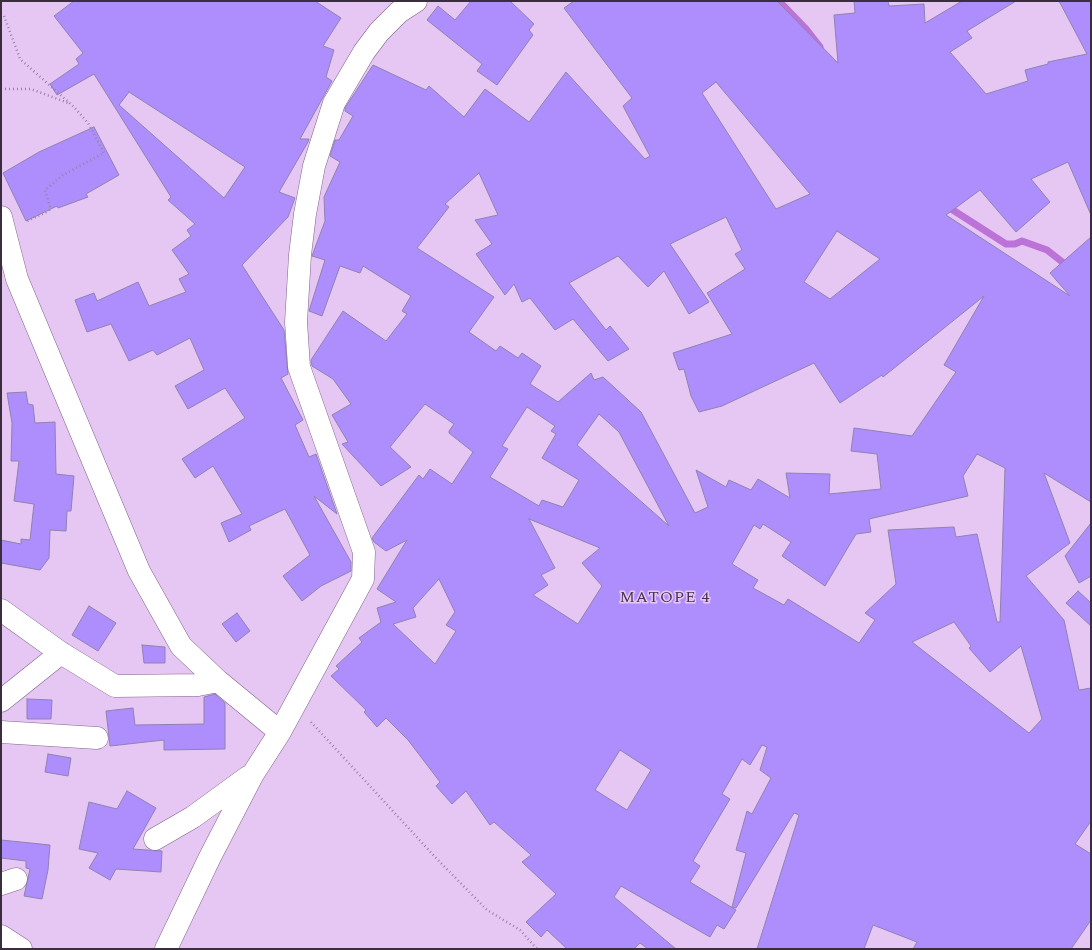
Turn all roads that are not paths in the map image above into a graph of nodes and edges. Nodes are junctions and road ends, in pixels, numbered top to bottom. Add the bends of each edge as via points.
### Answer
1 (416, 1) edge
2 (3, 224) edge
3 (1, 610) edge
4 (61, 653) junction
5 (218, 682) junction
6 (1, 701) edge
7 (1, 732) edge
8 (280, 732) junction
9 (97, 738) dead end
10 (253, 774) junction
11 (155, 839) dead end
12 (1, 936) edge
13 (21, 949) edge
14 (166, 949) edge

1 - 8 street via 399,12 379,32 334,103 314,166 305,214 296,322 299,367 364,552 363,579
2 - 5 street via 17,279 139,570 181,646
3 - 4 street
4 - 5 street via 115,686 198,686
4 - 6 street
5 - 8 street
7 - 9 street
8 - 10 street
10 - 11 street via 193,817
10 - 14 street
12 - 13 street

